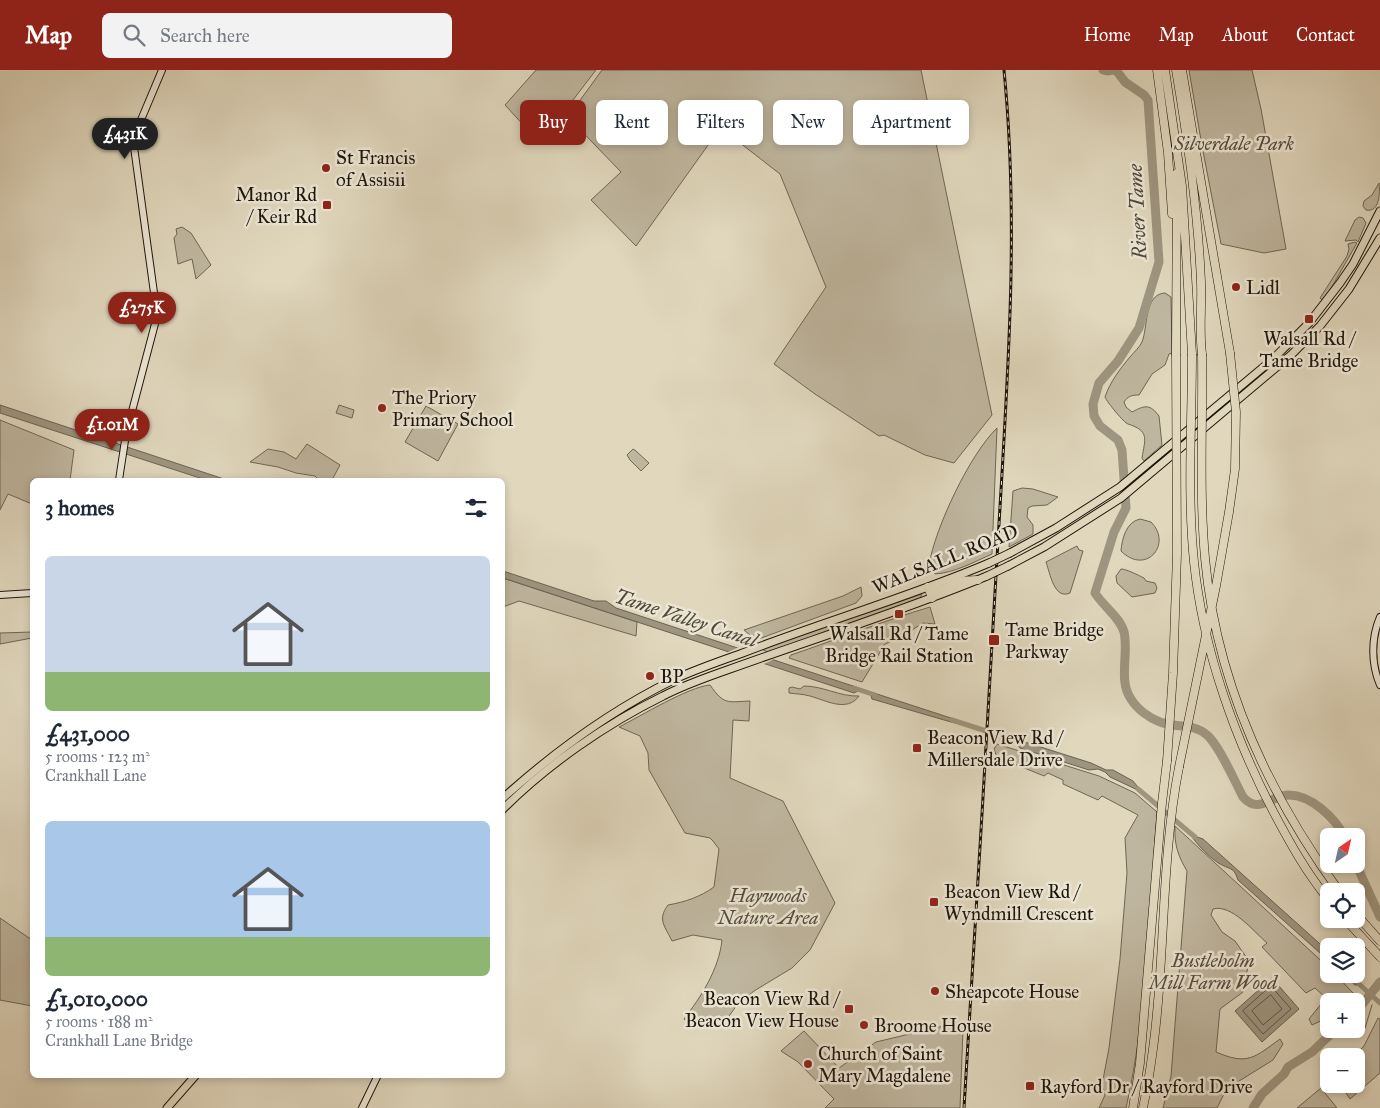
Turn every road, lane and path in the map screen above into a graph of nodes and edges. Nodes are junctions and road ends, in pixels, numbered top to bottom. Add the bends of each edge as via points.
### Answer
1 (162, 70) edge
2 (1157, 70) edge
3 (1165, 70) edge
4 (1176, 70) edge
5 (1182, 70) edge
6 (1177, 144) junction
7 (1380, 211) edge
8 (1378, 222) edge
9 (1380, 238) edge
10 (1175, 278) junction
11 (1285, 343) junction
12 (1294, 352) junction
13 (119, 478) edge
14 (978, 580) junction
15 (928, 587) junction
16 (30, 593) edge
17 (0, 595) edge
18 (932, 598) junction
19 (1380, 617) edge
20 (720, 672) junction
21 (668, 683) junction
22 (1380, 685) edge
23 (505, 796) edge
24 (505, 807) edge
25 (1333, 883) edge
26 (1320, 887) edge
27 (1365, 924) edge
28 (1353, 928) edge
29 (1380, 941) edge
30 (1380, 957) edge
31 (193, 1078) edge
32 (377, 1078) edge
33 (168, 1108) edge
34 (362, 1108) edge
35 (1133, 1108) edge
36 (1143, 1108) edge

1 - 13 street via 138,127 134,146 156,320 125,436
2 - 10 highway via 1168,153
3 - 6 highway
4 - 25 highway, bridge via 1201,282 1203,505 1211,605 1243,723 1302,838
5 - 36 highway, bridge via 1230,353 1236,412 1235,469 1230,512 1169,825 1158,997
6 - 10 highway
6 - 26 highway, bridge via 1185,219 1192,354 1191,513 1202,611 1233,722 1255,777 1289,842
7 - 8 main road, WALSALL ROAD
8 - 11 main road, WALSALL ROAD via 1340,283 1309,323
9 - 12 main road, WALSALL ROAD via 1348,289 1320,326
10 - 35 highway, bridge via 1177,554 1173,673 1140,1063
11 - 12 main road
11 - 15 main road, WALSALL ROAD, bridge via 1248,381 1120,487 1026,545
12 - 14 main road, WALSALL ROAD, bridge via 1121,498 1044,547
14 - 15 highway via 961,581 941,590
14 - 18 main road, WALSALL ROAD
15 - 18 highway
15 - 21 main road, WALSALL ROAD via 754,648
16 - 17 street
18 - 20 main road, WALSALL ROAD
19 - 22 street via 1373,644
20 - 21 main road via 713,670 681,682
20 - 24 main road, WALSALL ROAD via 632,712 552,767
21 - 23 main road, WALSALL ROAD via 598,723 550,757
27 - 29 highway
28 - 30 highway
31 - 33 main road
32 - 34 street

